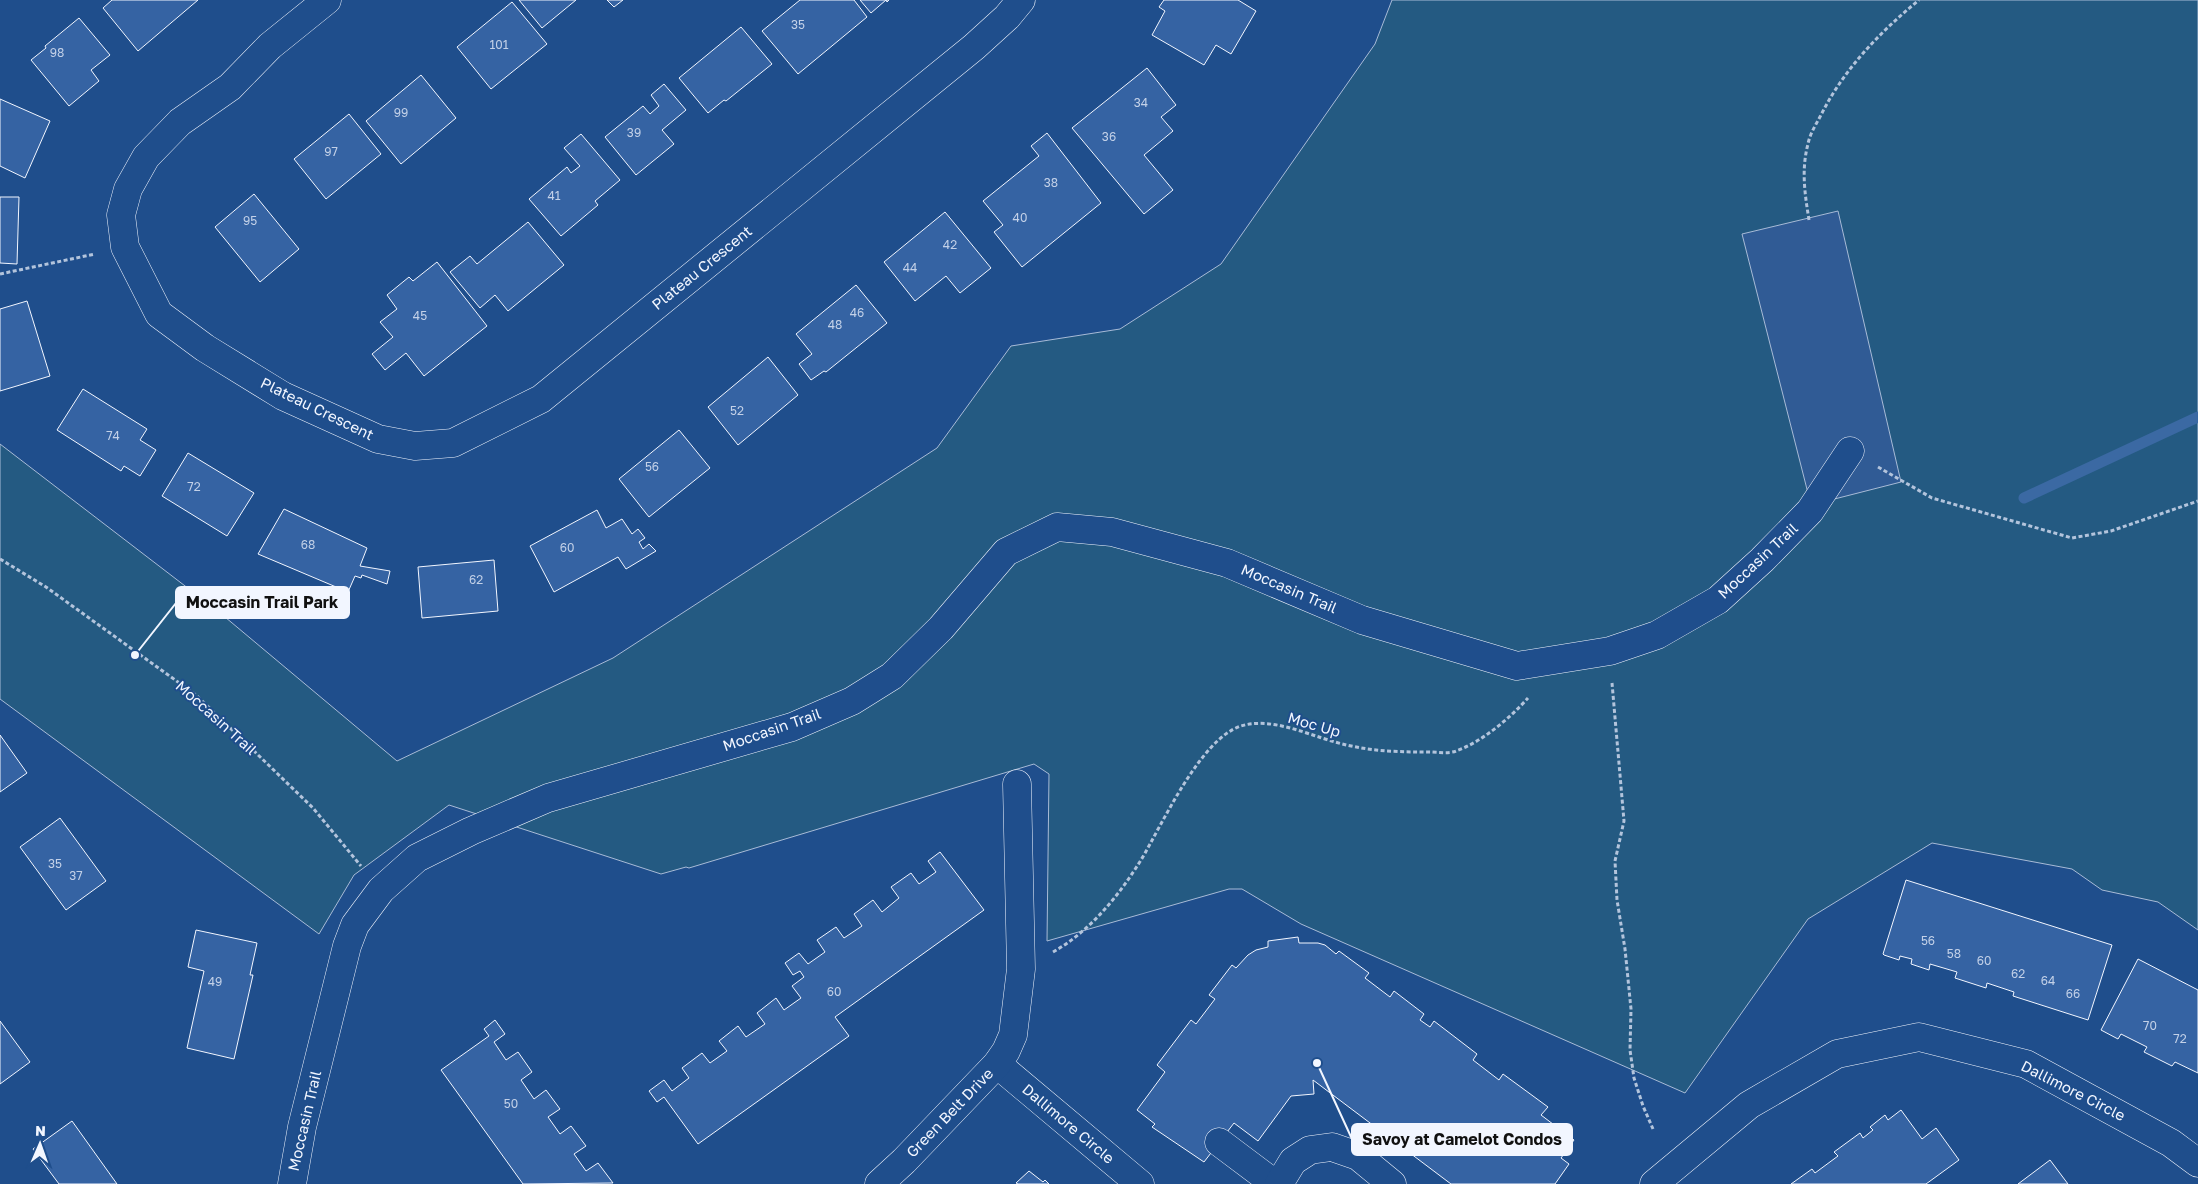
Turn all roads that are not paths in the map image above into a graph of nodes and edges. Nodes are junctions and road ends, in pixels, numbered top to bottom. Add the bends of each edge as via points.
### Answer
1 (327, 0) edge
2 (1021, 0) edge
3 (1850, 451) road end
4 (1017, 784) dead end
5 (997, 1064) junction
6 (1219, 1142) dead end
7 (2198, 1162) edge
8 (292, 1184) edge
9 (879, 1184) edge
10 (1140, 1184) edge
11 (1275, 1184) edge
12 (1279, 1184) edge
13 (1392, 1184) edge
14 (1654, 1184) edge

1 - 2 street, Plateau Crescent via 270,46 230,87 180,122 146,157 128,189 121,215 125,247 159,314 205,348 283,396 378,438 414,446 453,443 541,400 974,48 1008,17
3 - 8 street, Moccasin Trail via 1810,511 1718,600 1657,635 1610,651 1517,666 1362,620 1226,563 1112,532 1057,527 1006,552 941,628 892,676 852,701 792,727 548,798 417,858 381,890 356,925 347,946 302,1127
4 - 5 street, Green Belt Drive via 1021,969 1012,1035
5 - 9 street, Green Belt Drive
5 - 10 street, Dallimore Circle
6 - 11 street
7 - 14 street, Dallimore Circle via 2171,1142 2026,1064 1919,1037 1837,1054 1749,1105
12 - 13 street via 1293,1161 1310,1150 1332,1147 1358,1156

